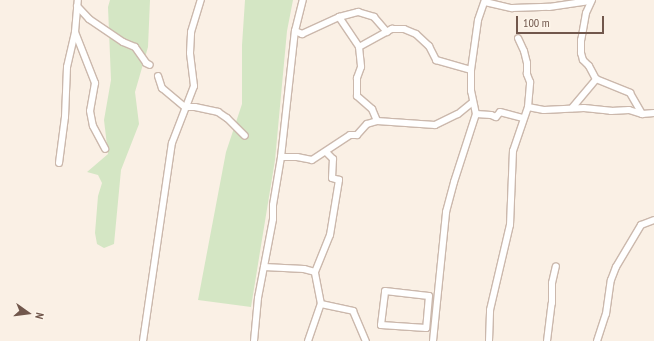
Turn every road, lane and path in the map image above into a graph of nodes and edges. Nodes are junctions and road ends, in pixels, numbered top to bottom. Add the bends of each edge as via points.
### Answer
1 (200, 0) edge
2 (303, 0) edge
3 (591, 0) edge
4 (485, 1) edge
5 (78, 3) edge
6 (339, 18) junction
7 (295, 31) junction
8 (75, 32) junction
9 (387, 32) junction
10 (518, 38) dead end
11 (359, 47) junction
12 (150, 65) dead end
13 (471, 70) junction
14 (158, 76) dead end
15 (596, 79) junction
16 (473, 102) junction
17 (185, 107) junction
18 (528, 107) junction
19 (572, 108) junction
20 (654, 113) edge
21 (476, 114) junction
22 (642, 114) junction
23 (523, 118) junction
24 (377, 121) junction
25 (245, 136) dead end
26 (105, 149) dead end
27 (326, 152) junction
28 (281, 157) junction
29 (59, 163) dead end
30 (654, 220) edge
31 (556, 266) dead end
32 (264, 268) junction
33 (315, 272) junction
34 (429, 296) joint
35 (321, 304) junction
36 (143, 341) edge
37 (254, 341) edge
38 (308, 341) edge
39 (366, 341) edge
40 (433, 341) edge
41 (490, 341) edge
42 (547, 341) edge
43 (597, 341) edge

1 - 17 street via 191,32 190,53 194,86
2 - 7 street
3 - 4 street via 549,7 519,8
3 - 15 street via 586,13 581,53
4 - 13 street via 478,20
5 - 8 street
5 - 12 street via 89,19 135,47
6 - 7 street via 302,34
6 - 9 street via 358,12 374,17
6 - 11 street
7 - 28 street
8 - 26 street via 95,83 90,111 93,126
8 - 29 street via 67,67 65,117
9 - 11 street
9 - 13 street via 392,29 404,29 416,34 429,46 436,60
10 - 18 street via 524,51 530,82
11 - 24 street via 361,67 357,78 357,96 372,110
13 - 16 street
14 - 17 street via 162,88
15 - 19 street
15 - 22 street via 630,93
16 - 21 street
16 - 24 street via 458,114 435,125
17 - 25 street via 218,112
17 - 36 street via 172,143
18 - 19 street via 544,110
18 - 23 street
19 - 22 street via 629,110
20 - 22 street
21 - 23 street via 496,117 500,112
21 - 40 street via 446,212
23 - 41 street via 513,151 510,225 490,310
24 - 27 street via 367,124 357,135 350,135
27 - 28 street via 312,160
27 - 33 street via 333,159 332,178 339,180 330,235
28 - 32 street
30 - 43 street via 641,225 616,267 611,280 606,314
31 - 42 street
32 - 33 street via 304,269
32 - 37 street
33 - 35 street
34 - 34 street via 426,328 382,325 385,291
35 - 38 street
35 - 39 street via 353,311

